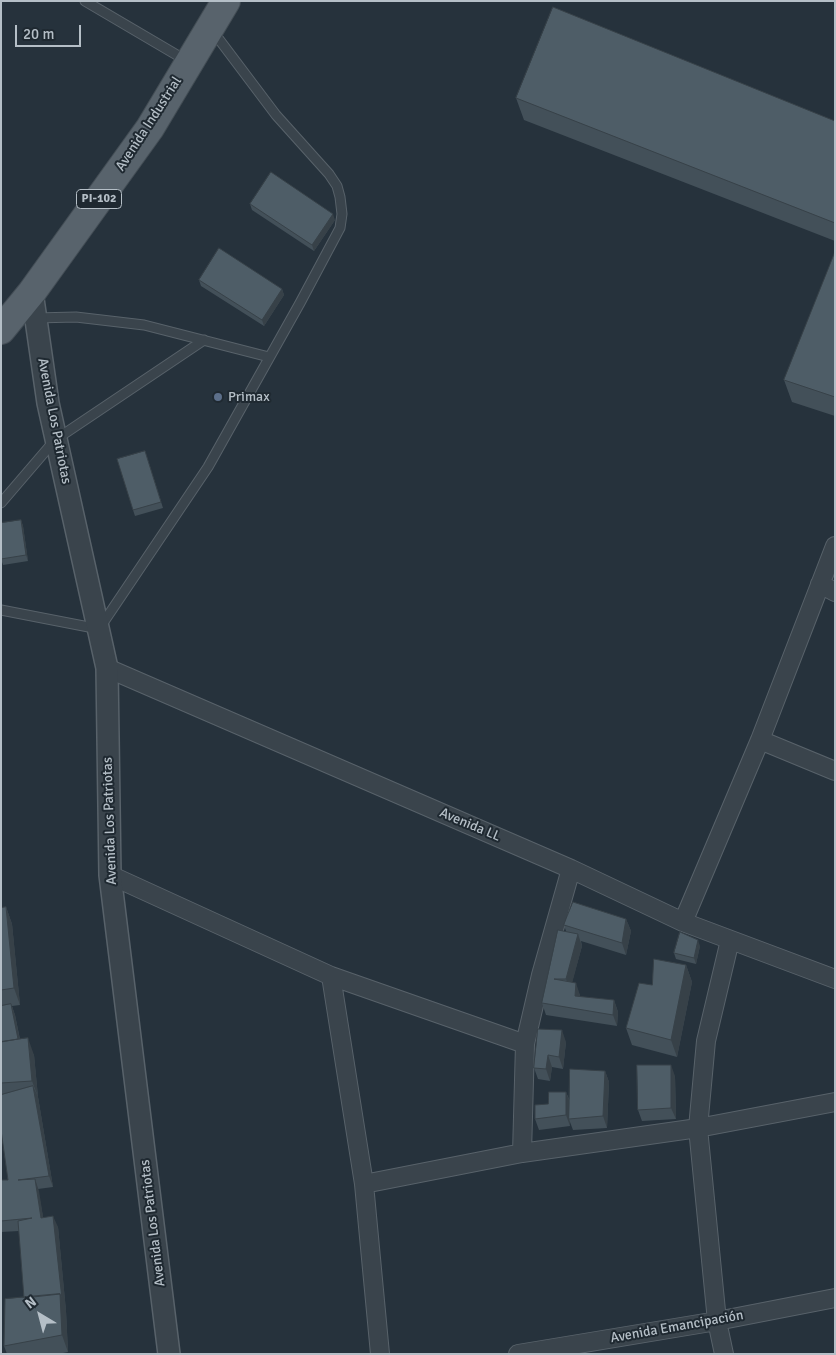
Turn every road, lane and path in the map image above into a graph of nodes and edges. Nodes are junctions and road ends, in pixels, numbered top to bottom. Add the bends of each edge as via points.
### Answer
1 (84, 1) edge
2 (226, 1) edge
3 (210, 28) junction
4 (189, 63) junction
5 (32, 292) junction
6 (34, 318) junction
7 (1, 330) edge
8 (204, 340) junction
9 (269, 358) junction
10 (55, 440) junction
11 (1, 503) edge
12 (835, 546) edge
13 (827, 588) edge
14 (1, 610) edge
15 (100, 629) junction
16 (107, 668) junction
17 (760, 740) junction
18 (835, 771) edge
19 (572, 869) junction
20 (110, 875) junction
21 (683, 922) junction
22 (730, 940) junction
23 (331, 976) junction
24 (835, 979) edge
25 (525, 1044) junction
26 (835, 1102) edge
27 (698, 1128) junction
28 (522, 1154) junction
29 (364, 1184) junction
30 (835, 1298) edge
31 (717, 1322) junction
32 (551, 1351) edge
33 (169, 1354) edge
34 (380, 1354) edge
35 (518, 1354) edge
36 (724, 1354) edge

1 - 4 lane
2 - 3 main road, PI-102
3 - 4 main road, PI-102
3 - 9 lane via 276,115 329,174 340,197 340,228
4 - 5 main road, Avenida Industrial / PI-102 via 150,128
5 - 6 street, Avenida Los Patriotas
5 - 7 main road, Avenida Industrial / PI-102
6 - 8 lane via 76,317 144,325
6 - 10 street, Avenida Los Patriotas
8 - 9 lane
8 - 10 lane
9 - 15 lane via 208,467
10 - 11 lane
10 - 15 street, Avenida Los Patriotas
12 - 13 street
13 - 17 street
14 - 15 lane
15 - 16 street, Avenida Los Patriotas
16 - 19 street, Avenida LL
16 - 20 street, Avenida Los Patriotas
17 - 18 street
17 - 21 street
19 - 21 street, Avenida LL
19 - 25 street
20 - 23 street
20 - 33 street, Avenida Los Patriotas
21 - 22 street, Avenida LL
22 - 24 street, Avenida LL
22 - 27 street via 706,1041
23 - 25 street
23 - 29 street
25 - 28 street
26 - 27 street
27 - 28 street
27 - 31 street
28 - 29 street
29 - 34 street
30 - 31 street, Avenida Emancipación
31 - 32 street, Avenida Emancipación
31 - 36 street
32 - 35 street, Avenida Emancipación

